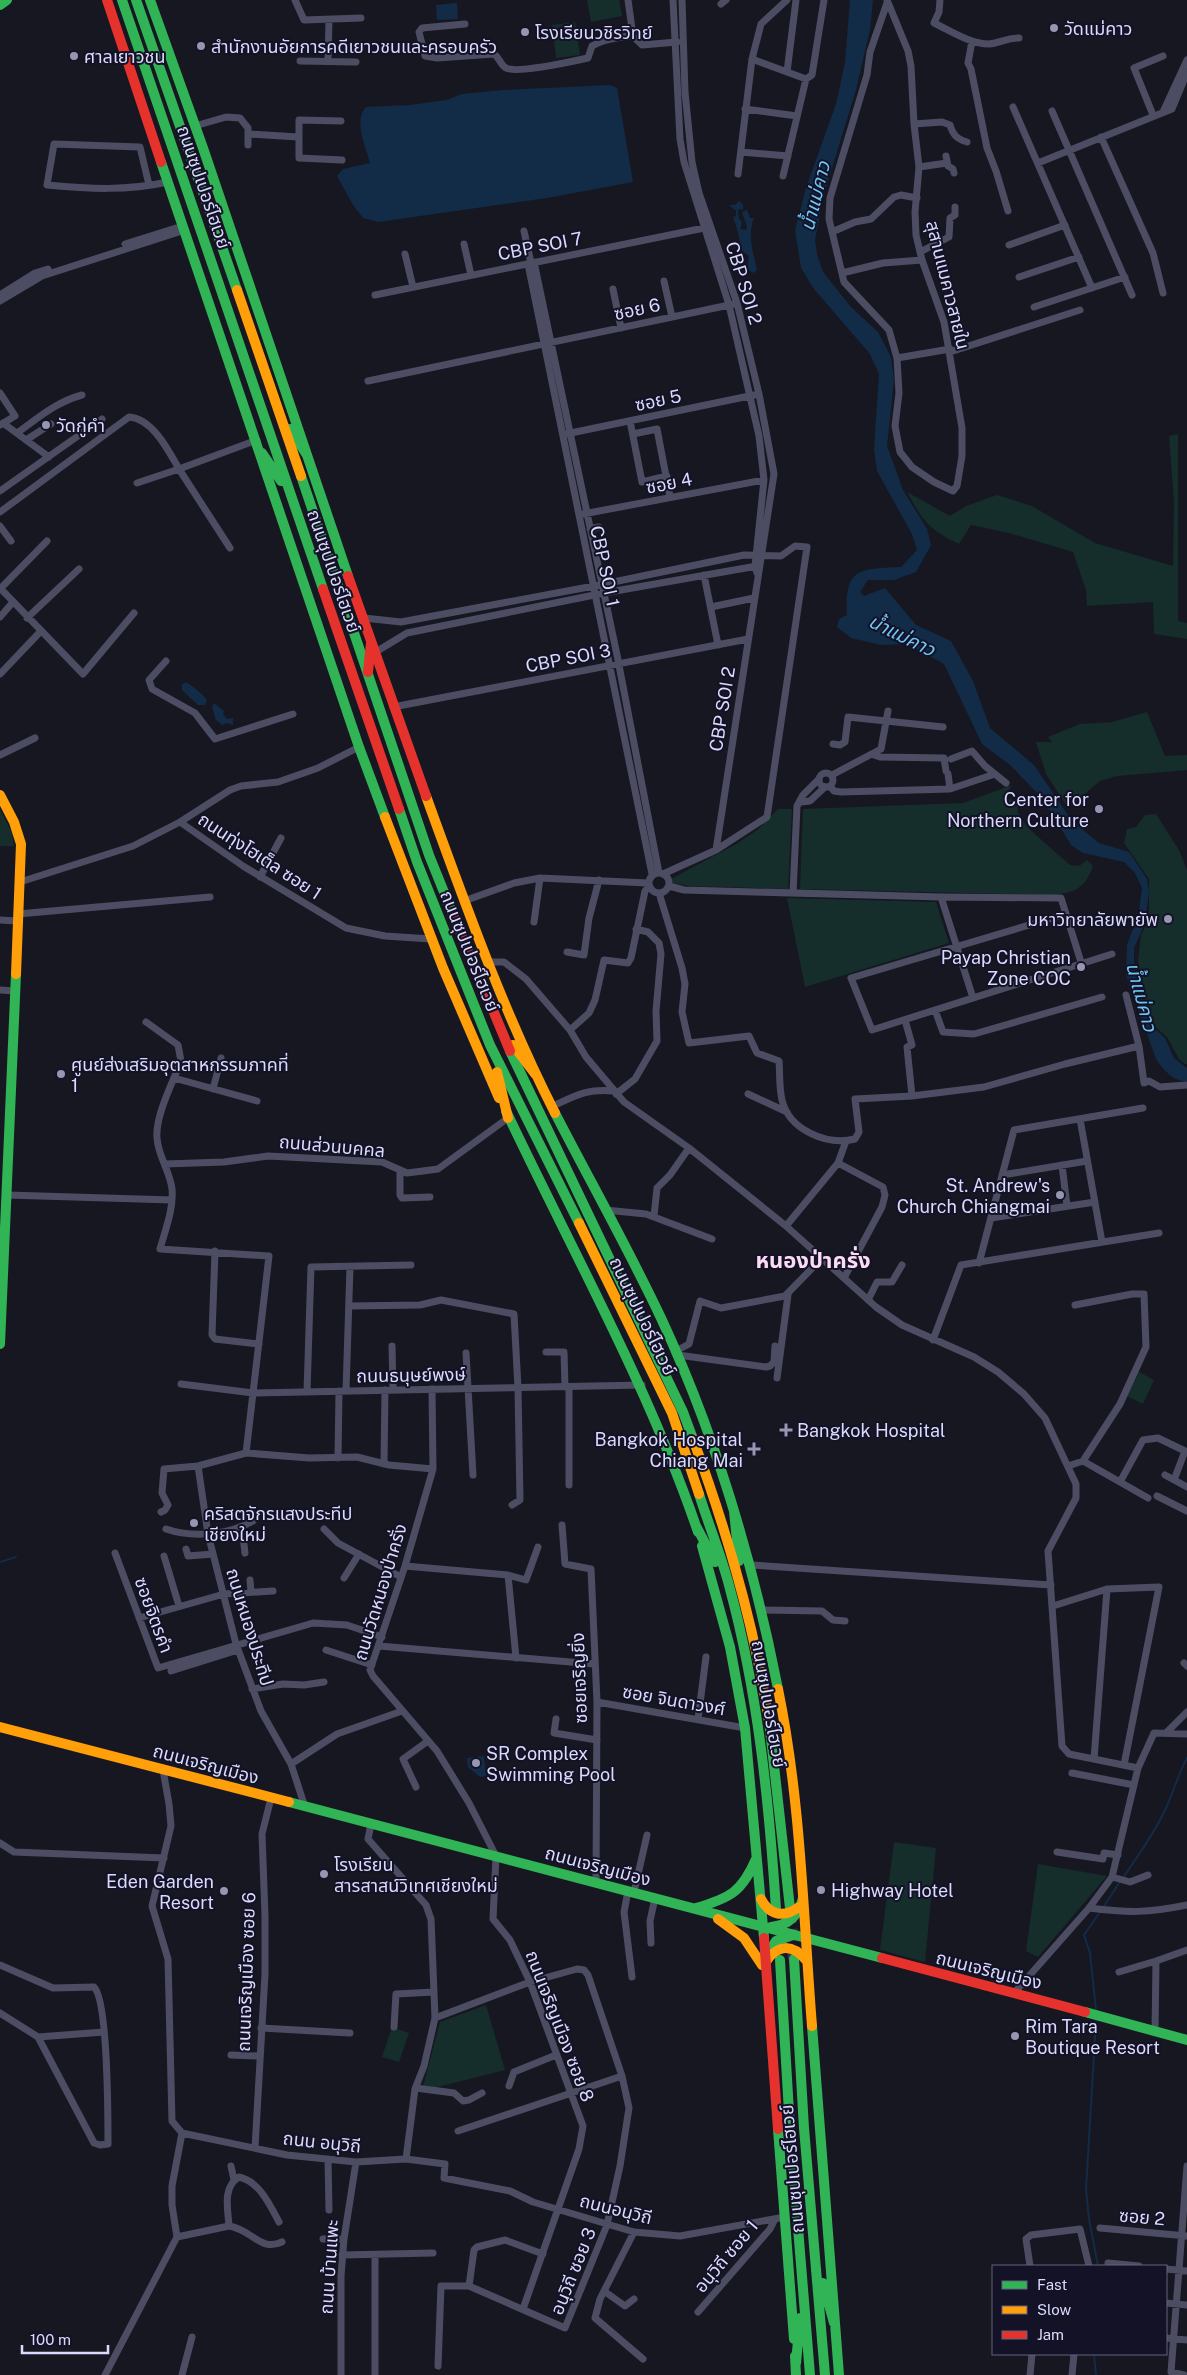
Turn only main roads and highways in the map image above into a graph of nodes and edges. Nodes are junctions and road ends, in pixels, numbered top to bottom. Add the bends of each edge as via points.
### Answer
1 (107, 0) edge
2 (122, 0) edge
3 (136, 0) edge
4 (150, 0) edge
5 (280, 414) junction
6 (262, 453) junction
7 (307, 455) junction
8 (290, 494) junction
9 (373, 648) junction
10 (368, 677) junction
11 (0, 795) edge
12 (496, 1023) junction
13 (490, 1045) junction
14 (536, 1075) junction
15 (508, 1118) junction
16 (5, 1134) edge
17 (0, 1344) edge
18 (734, 1511) junction
19 (696, 1526) junction
20 (730, 1588) junction
21 (742, 1591) junction
22 (0, 1727) edge
23 (758, 1856) junction
24 (805, 1890) junction
25 (760, 1894) junction
26 (802, 1904) junction
27 (695, 1908) junction
28 (776, 1908) dead end
29 (790, 1908) tunnel mouth
30 (762, 1927) junction
31 (807, 1938) junction
32 (824, 1943) junction
33 (794, 1959) tunnel mouth
34 (780, 1960) dead end
35 (808, 1961) junction
36 (766, 1966) junction
37 (1187, 2040) edge
38 (816, 2257) junction
39 (803, 2281) junction
40 (834, 2323) junction
41 (796, 2363) junction
42 (796, 2375) edge
43 (810, 2375) edge
44 (825, 2375) edge
45 (839, 2375) edge

1 - 6 main road
2 - 8 main road, ถนนซุปเปอร์ไฮเวย์
3 - 5 main road, ถนนซุปเปอร์ไฮเวย์
4 - 7 main road
5 - 7 main road
5 - 10 main road, ถนนซุปเปอร์ไฮเวย์
6 - 8 main road
6 - 15 main road via 403,869
7 - 9 main road
8 - 13 main road, ถนนซุปเปอร์ไฮเวย์ via 417,862
9 - 10 main road
9 - 14 main road via 464,901
10 - 12 main road, ถนนซุปเปอร์ไฮเวย์ via 429,855
11 - 16 main road via 11,813 21,843
12 - 14 main road
12 - 21 main road, ถนนซุปเปอร์ไฮเวย์ via 683,1412 706,1472
13 - 15 main road
13 - 20 main road, ถนนซุปเปอร์ไฮเวย์ via 672,1413
14 - 18 main road via 677,1353
15 - 19 main road via 642,1385
16 - 17 main road
18 - 21 main road
18 - 24 main road via 763,1610 786,1736
19 - 20 main road
19 - 23 main road via 730,1648 745,1728
20 - 28 main road, ถนนซุปเปอร์ไฮเวย์ via 763,1761
21 - 29 main road, ถนนซุปเปอร์ไฮเวย์ via 781,1800
22 - 27 main road, ถนนเจริญเมือง
23 - 25 main road
23 - 27 main road via 739,1890 724,1899
24 - 26 main road
24 - 31 main road
25 - 26 main road via 766,1909 776,1915 789,1914
25 - 30 main road
26 - 30 main road via 795,1917 787,1923
27 - 30 main road, ถนนเจริญเมือง
27 - 36 main road via 742,1934
30 - 31 main road, ถนนเจริญเมือง
30 - 36 main road
31 - 32 main road, ถนนเจริญเมือง
31 - 35 main road
31 - 36 main road via 779,1938 772,1944
32 - 35 main road via 814,1949
32 - 37 main road, ถนนเจริญเมือง
33 - 38 main road, ถนนซุปเปอร์ไฮเวย์
34 - 39 main road, ถนนซุปเปอร์ไฮเวย์
35 - 36 main road via 789,1949 774,1951
35 - 40 main road
36 - 41 main road via 780,2218
38 - 40 main road
38 - 44 main road, ถนนซุปเปอร์ไฮเวย์
39 - 41 main road
39 - 43 main road, ถนนซุปเปอร์ไฮเวย์
40 - 45 main road
41 - 42 main road

